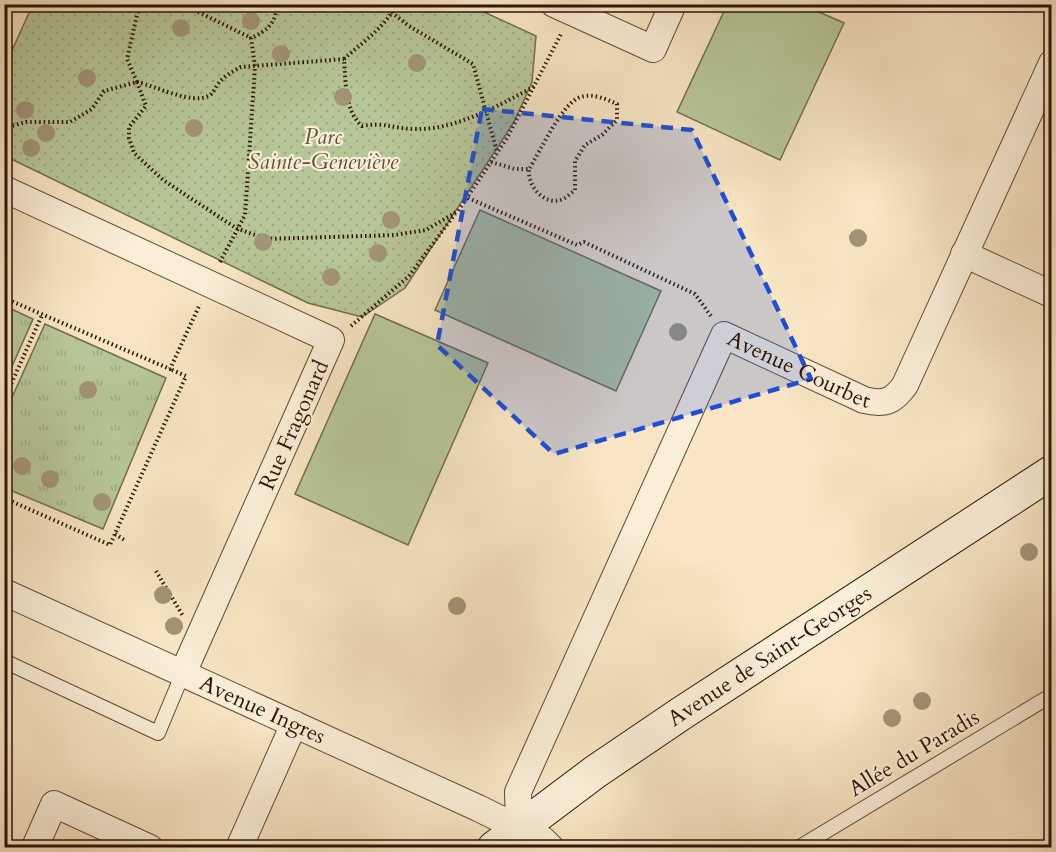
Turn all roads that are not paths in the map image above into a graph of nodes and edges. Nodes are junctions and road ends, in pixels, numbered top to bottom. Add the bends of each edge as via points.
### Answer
1 (673, 4) edge
2 (563, 9) edge
3 (1052, 63) edge
4 (4, 189) edge
5 (964, 254) junction
6 (1052, 294) edge
7 (1052, 472) edge
8 (4, 592) edge
9 (4, 661) edge
10 (183, 674) junction
11 (1052, 695) edge
12 (294, 724) junction
13 (519, 828) junction
14 (34, 847) edge
15 (150, 848) edge
16 (239, 848) edge
17 (494, 848) edge
18 (551, 848) edge
19 (798, 848) edge

1 - 2 street via 652,49
3 - 5 street, Avenue Courbet
4 - 10 street, Rue Fragonard via 331,340
5 - 6 street
5 - 13 street, Avenue Courbet via 904,385 898,396 888,402 864,400 724,335 518,792
7 - 13 main road, Avenue de Saint-Georges via 682,713
8 - 10 street, Avenue Ingres
9 - 10 lane via 158,733
10 - 12 street, Avenue Ingres
11 - 19 lane, Allée du Paradis
12 - 13 street, Avenue Ingres
12 - 16 street
13 - 17 main road, Avenue de Saint-Georges
13 - 18 street, Avenue Ingres
14 - 15 street via 54,804

